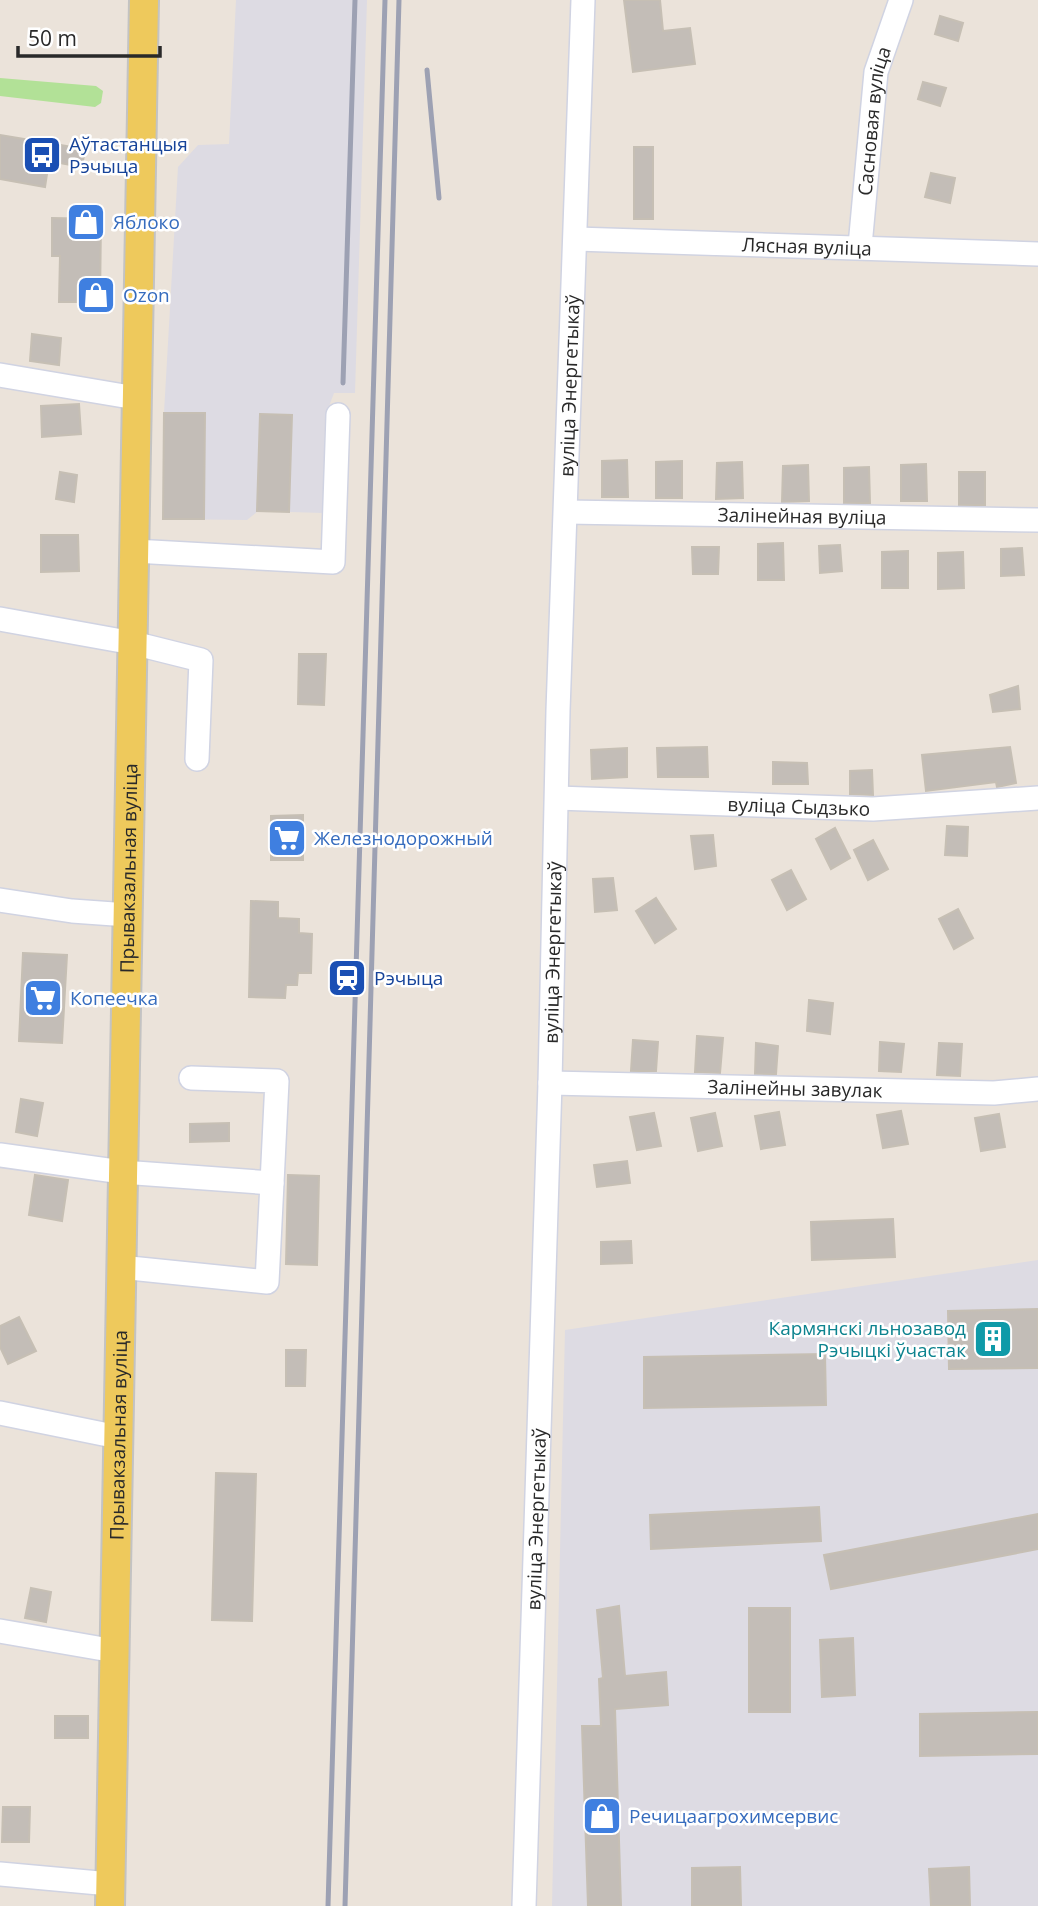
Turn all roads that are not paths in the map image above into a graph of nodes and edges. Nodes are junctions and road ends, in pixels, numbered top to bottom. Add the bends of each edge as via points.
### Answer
1 (144, 0) edge
2 (583, 0) edge
3 (901, 0) edge
4 (576, 239) junction
5 (860, 246) junction
6 (1038, 254) edge
7 (0, 375) edge
8 (136, 398) junction
9 (338, 415) dead end
10 (566, 512) junction
11 (1038, 520) edge
12 (134, 551) junction
13 (0, 619) edge
14 (133, 643) junction
15 (197, 759) dead end
16 (557, 798) junction
17 (1038, 798) edge
18 (0, 900) edge
19 (128, 915) junction
20 (191, 1078) dead end
21 (550, 1083) junction
22 (1038, 1089) edge
23 (0, 1155) edge
24 (122, 1172) junction
25 (272, 1183) junction
26 (120, 1268) junction
27 (0, 1413) edge
28 (118, 1437) junction
29 (0, 1630) edge
30 (115, 1651) junction
31 (0, 1874) edge
32 (110, 1895) edge
33 (524, 1906) edge

1 - 8 main road, Прывакзальная вуліца
2 - 4 street, вуліца Энергетыкаў
3 - 5 street, Сасновая вуліца via 876,72
4 - 5 street, Лясная вуліца
4 - 10 street, вуліца Энергетыкаў
5 - 6 street, Лясная вуліца
7 - 8 street
8 - 12 main road, Прывакзальная вуліца
9 - 12 street via 332,562
10 - 11 street, Залінейная вуліца
10 - 16 street, вуліца Энергетыкаў
12 - 14 main road, Прывакзальная вуліца
13 - 14 street
14 - 15 street via 201,660
14 - 19 main road, Прывакзальная вуліца
16 - 17 street, вуліца Сыдзько via 873,809
16 - 21 street, вуліца Энергетыкаў
18 - 19 street
19 - 24 main road, Прывакзальная вуліца
20 - 25 street via 277,1081
21 - 22 street, Залінейны завулак via 994,1093
21 - 33 street, вуліца Энергетыкаў
23 - 24 street
24 - 25 street
24 - 26 main road, Прывакзальная вуліца
25 - 26 street via 267,1282
26 - 28 main road, Прывакзальная вуліца
27 - 28 street
28 - 30 main road, Прывакзальная вуліца
29 - 30 street
30 - 32 main road, Прывакзальная вуліца
31 - 32 street

